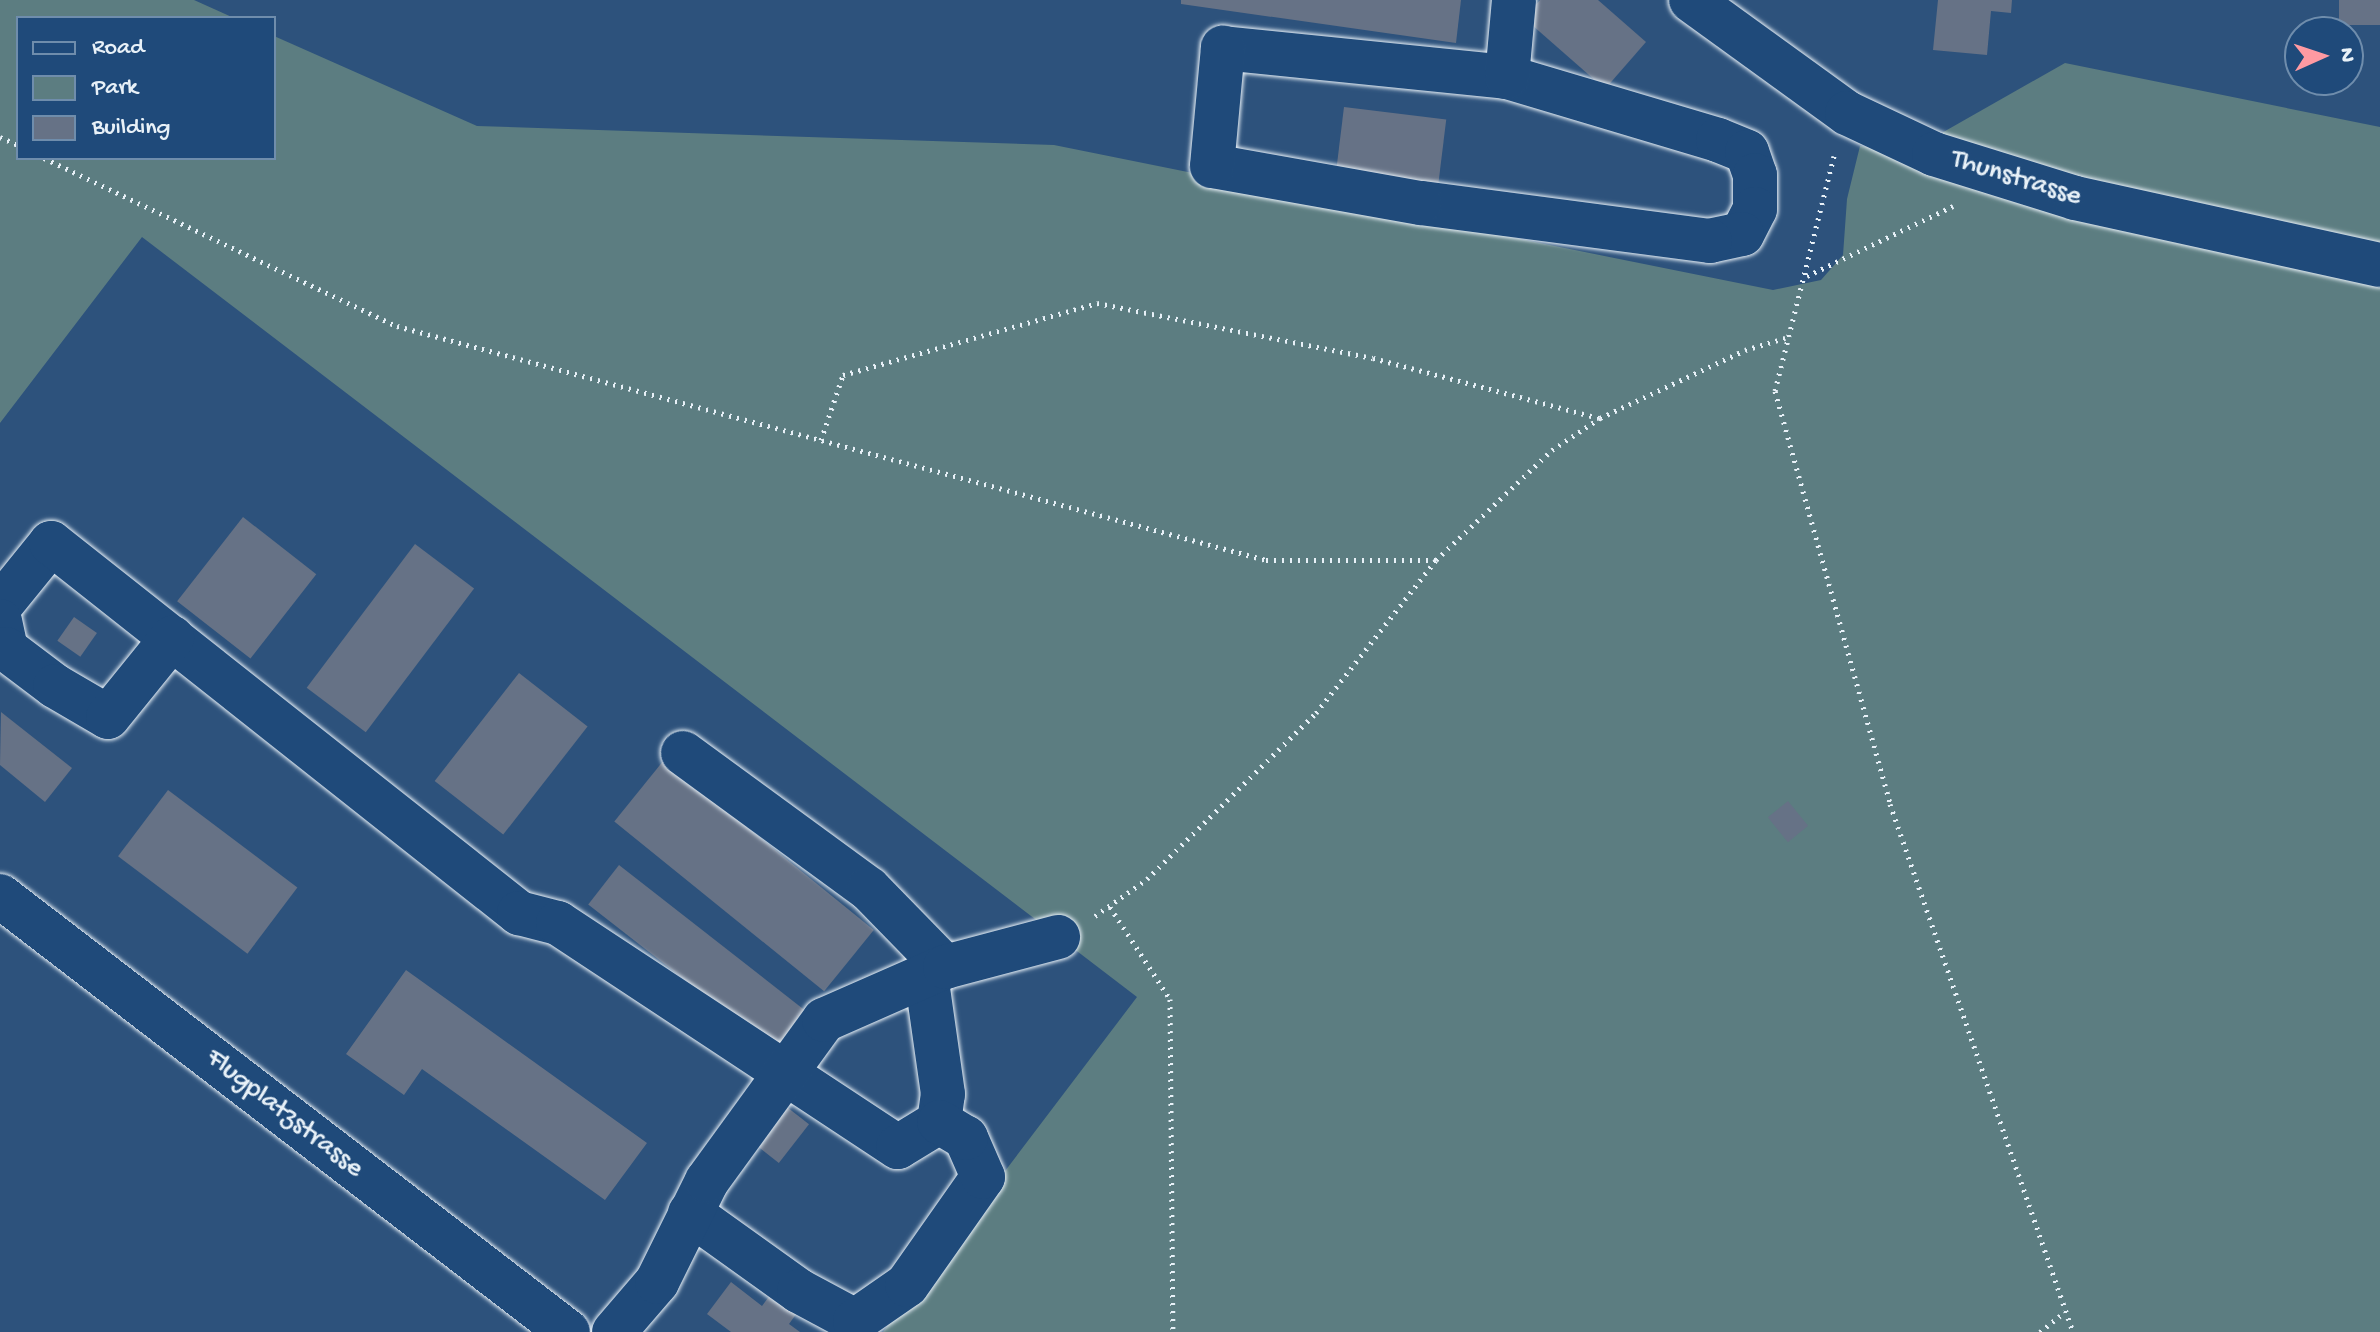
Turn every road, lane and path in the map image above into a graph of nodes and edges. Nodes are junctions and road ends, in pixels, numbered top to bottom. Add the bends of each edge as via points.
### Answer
1 (1514, 0) edge
2 (1691, 0) edge
3 (1507, 77) junction
4 (1847, 113) junction
5 (48, 160) edge
6 (2008, 181) junction
7 (2380, 265) edge
8 (1806, 276) junction
9 (1785, 338) junction
10 (1600, 418) junction
11 (821, 440) junction
12 (1436, 560) junction
13 (0, 606) edge
14 (172, 638) junction
15 (6, 654) edge
16 (683, 753) dead end
17 (0, 896) edge
18 (1109, 907) junction
19 (1058, 937) joint
20 (935, 970) junction
21 (781, 1074) junction
22 (939, 1122) junction
23 (690, 1213) junction
24 (2065, 1312) junction
25 (568, 1332) edge
26 (614, 1332) edge
27 (1173, 1332) edge
28 (2040, 1332) edge
29 (2073, 1332) edge

1 - 3 street
2 - 4 street, Thunstrasse
3 - 3 street via 1747,152 1755,175 1755,209 1742,234 1710,241 1420,203 1212,166 1223,48
4 - 6 street, Thunstrasse
4 - 8 path
5 - 11 path via 397,326
6 - 7 street, Thunstrasse
6 - 8 path
8 - 9 path
9 - 10 path via 1745,350
9 - 24 path via 1775,391 1809,528 1890,804
10 - 11 path via 1373,358 1097,303 843,375
10 - 12 path via 1552,450
11 - 12 path via 1266,560
12 - 18 path via 1316,713 1147,879
13 - 14 street via 51,543
14 - 15 street via 108,717
14 - 21 street via 519,913 558,923
16 - 20 street via 869,889
17 - 25 street, Flugplatzstrasse
18 - 19 path
18 - 27 path via 1170,999
19 - 20 street
20 - 21 street via 824,1020
20 - 22 street via 943,1094
21 - 22 street via 898,1147
21 - 23 street
22 - 23 street via 966,1138 983,1177 907,1285 855,1321 799,1291
23 - 26 street via 657,1282
24 - 28 path
24 - 29 path

